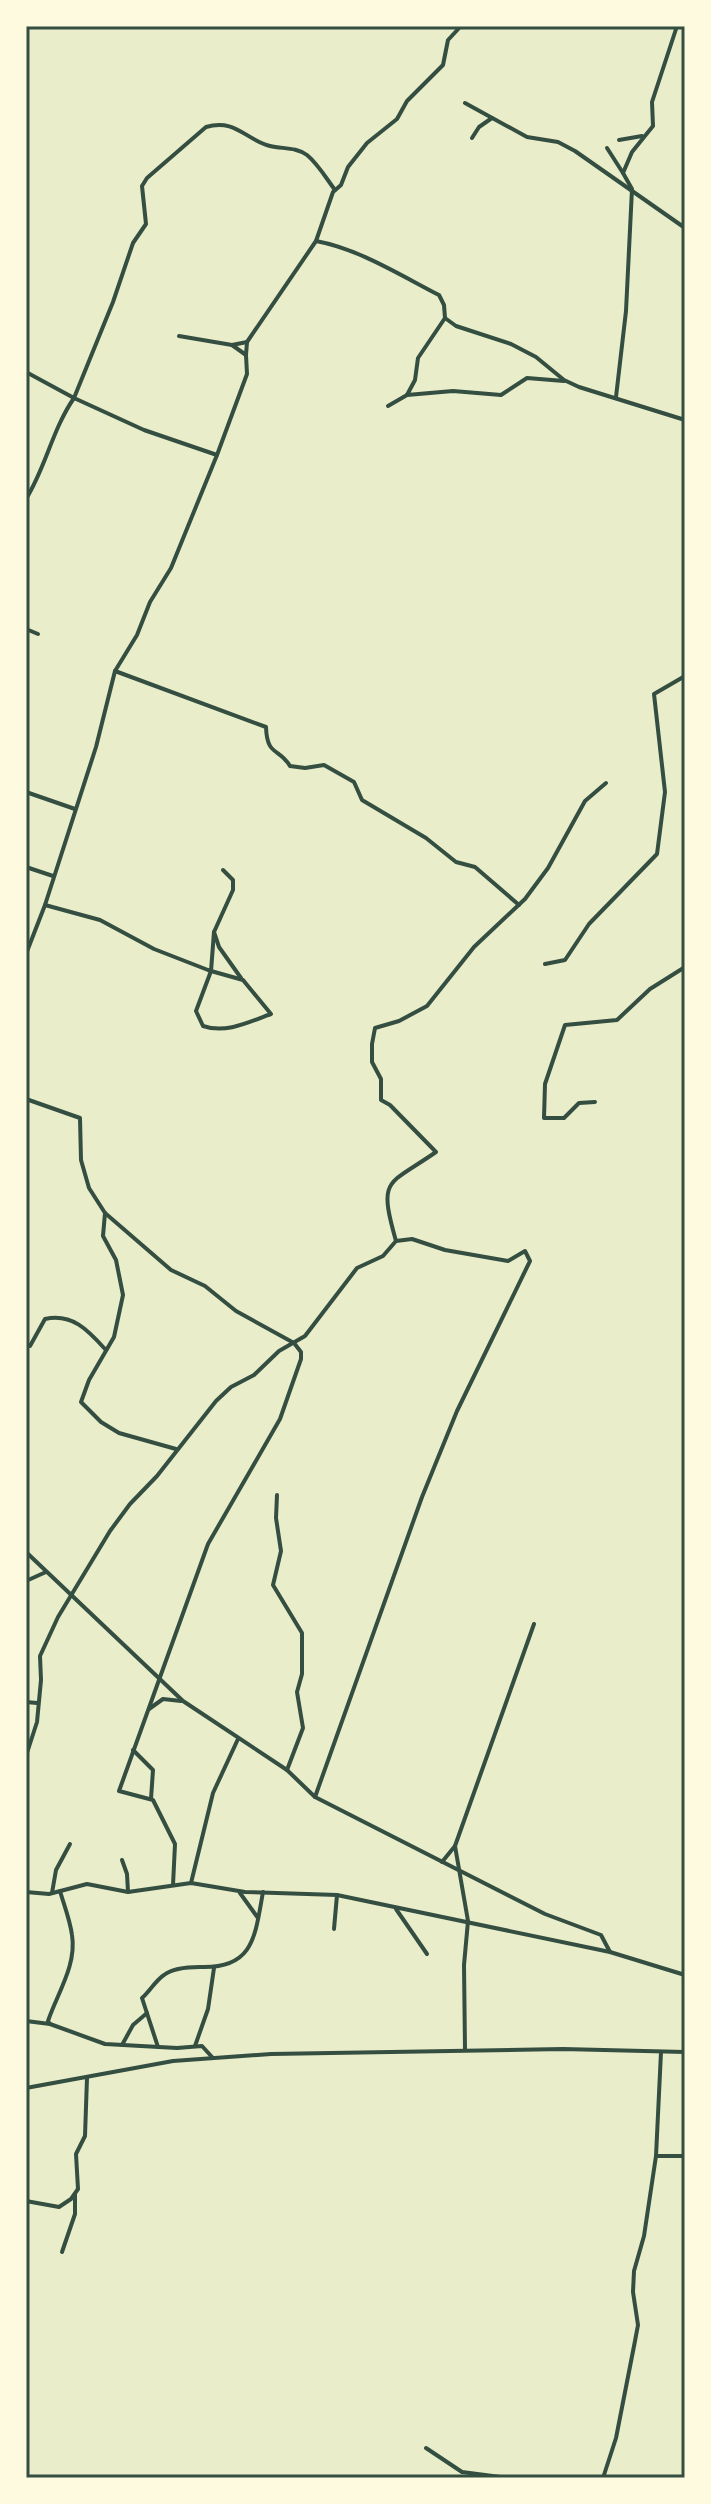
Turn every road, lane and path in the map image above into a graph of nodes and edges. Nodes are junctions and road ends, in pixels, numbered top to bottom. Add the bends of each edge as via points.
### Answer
1 (461, 26) edge
2 (677, 26) edge
3 (465, 103) dead end
4 (492, 118) junction
5 (645, 136) junction
6 (472, 138) dead end
7 (619, 140) dead end
8 (607, 148) dead end
9 (623, 173) junction
10 (632, 189) junction
11 (335, 190) junction
12 (685, 228) edge
13 (316, 241) junction
14 (445, 318) junction
15 (179, 336) dead end
16 (247, 342) junction
17 (232, 345) junction
18 (246, 355) junction
19 (26, 372) edge
20 (567, 381) junction
21 (407, 395) junction
22 (616, 397) junction
23 (74, 398) junction
24 (388, 406) dead end
25 (685, 420) edge
26 (217, 455) junction
27 (26, 499) edge
28 (26, 629) edge
29 (38, 634) dead end
30 (115, 671) junction
31 (685, 676) edge
32 (606, 783) dead end
33 (26, 792) edge
34 (75, 809) junction
35 (26, 867) edge
36 (223, 870) dead end
37 (53, 876) junction
38 (45, 905) junction
39 (519, 905) junction
40 (214, 932) junction
41 (26, 954) edge
42 (545, 964) dead end
43 (685, 967) edge
44 (211, 971) junction
45 (243, 980) junction
46 (26, 1099) edge
47 (595, 1102) dead end
48 (105, 1213) junction
49 (396, 1241) junction
50 (294, 1343) junction
51 (30, 1346) dead end
52 (105, 1349) junction
53 (176, 1449) junction
54 (277, 1495) dead end
55 (26, 1552) edge
56 (46, 1572) junction
57 (26, 1581) edge
58 (71, 1596) junction
59 (534, 1624) dead end
60 (160, 1680) junction
61 (183, 1701) junction
62 (26, 1702) edge
63 (37, 1703) junction
64 (147, 1710) junction
65 (238, 1739) junction
66 (133, 1750) junction
67 (26, 1756) edge
68 (287, 1770) junction
69 (315, 1797) junction
70 (151, 1799) junction
71 (70, 1844) dead end
72 (455, 1846) junction
73 (122, 1860) dead end
74 (442, 1862) junction
75 (459, 1870) junction
76 (191, 1883) junction
77 (173, 1885) junction
78 (60, 1891) junction
79 (239, 1891) junction
80 (26, 1892) edge
81 (128, 1892) junction
82 (263, 1892) junction
83 (52, 1893) junction
84 (337, 1895) junction
85 (394, 1907) junction
86 (259, 1918) junction
87 (468, 1921) junction
88 (334, 1929) dead end
89 (610, 1952) junction
90 (427, 1954) dead end
91 (214, 1968) junction
92 (685, 1975) edge
93 (147, 2013) junction
94 (26, 2021) edge
95 (50, 2024) junction
96 (122, 2045) junction
97 (158, 2047) junction
98 (195, 2047) junction
99 (465, 2049) junction
100 (661, 2052) junction
101 (685, 2052) edge
102 (212, 2057) junction
103 (87, 2078) junction
104 (26, 2088) edge
105 (656, 2156) junction
106 (685, 2156) edge
107 (75, 2193) junction
108 (26, 2201) edge
109 (62, 2252) dead end
110 (426, 2448) dead end
111 (508, 2478) edge
112 (603, 2478) edge

1 - 11 street via 448,40 443,65 407,101 397,119 367,143
2 - 5 street via 652,102 653,126
3 - 4 street
4 - 6 street
4 - 10 street via 527,137 558,142
5 - 7 street
5 - 9 street
8 - 9 street
9 - 10 street
10 - 12 street
10 - 22 street
11 - 13 street
11 - 23 street via 304,152 268,146 239,129 206,127 142,186 146,224 133,243
13 - 14 street via 358,254 439,295
13 - 16 street
14 - 20 street via 511,344
14 - 21 street via 418,358
15 - 17 street
16 - 17 street
16 - 18 street
17 - 18 street
18 - 26 street via 247,374
19 - 23 street
20 - 21 street via 527,378 501,395
20 - 22 street
21 - 24 street
22 - 25 street
23 - 26 street
23 - 27 street
26 - 30 street via 171,568
28 - 29 street
30 - 34 street
30 - 39 street via 266,727 266,741 290,766 324,765 354,782 362,800 456,862 475,867
31 - 42 street via 654,694 665,792 657,854 589,924 565,960
32 - 39 street via 585,801 548,868
33 - 34 street
34 - 37 street
35 - 37 street
36 - 40 street via 233,880 233,890
37 - 38 street
38 - 41 street
38 - 44 street via 100,920
39 - 49 street via 474,947 427,1006 375,1028 372,1062 381,1079 381,1100 436,1152 387,1189
40 - 44 street
40 - 45 street
43 - 47 street via 650,989 617,1020 565,1025 545,1084 544,1118 564,1118 579,1103
44 - 45 street
44 - 45 street via 196,1011 203,1026 216,1030 271,1014
46 - 48 street via 80,1118 81,1160 89,1188
48 - 50 street via 171,1270
48 - 52 street via 103,1236 123,1288 119,1323
49 - 50 street via 383,1256 357,1268
49 - 69 street via 412,1239 508,1261 525,1251 530,1261 422,1497
50 - 53 street via 231,1387
50 - 60 street via 301,1359 287,1402 208,1544
51 - 52 street via 45,1319 58,1316 74,1320
52 - 53 street via 81,1402 119,1433
53 - 58 street via 123,1513
54 - 68 street via 281,1551 273,1585 302,1633 297,1692 303,1728
55 - 56 street
56 - 57 street
56 - 58 street
58 - 60 street
58 - 63 street via 40,1656
59 - 72 street
60 - 61 street
60 - 64 street
61 - 64 street via 163,1699
61 - 65 street
62 - 63 street
63 - 67 street
64 - 66 street
65 - 68 street
65 - 76 street via 213,1793
66 - 70 street via 153,1770
66 - 70 street via 119,1791
68 - 69 street
69 - 74 street
70 - 77 street via 175,1844
71 - 83 street via 56,1870
72 - 74 street
72 - 75 street
73 - 81 street
74 - 75 street
75 - 87 street
75 - 89 street via 545,1914 601,1935
76 - 77 street
76 - 79 street
77 - 81 street
78 - 81 street via 87,1884
78 - 83 street
78 - 95 street via 73,1936
79 - 82 street
79 - 86 street
80 - 83 street
82 - 84 street
82 - 86 street
84 - 85 street
84 - 88 street
85 - 87 street
85 - 90 street
86 - 91 street via 255,1938 241,1958
87 - 89 street
87 - 99 street
89 - 92 street
91 - 93 street via 188,1967 164,1975 142,1998
91 - 98 street
93 - 96 street
93 - 97 street
94 - 95 street
95 - 96 street
96 - 97 street
97 - 98 street
98 - 102 street via 202,2046
99 - 100 street
99 - 102 street
100 - 101 street
100 - 105 street
102 - 103 street
103 - 104 street
103 - 107 street via 85,2136 76,2154
105 - 106 street
105 - 112 street via 634,2271 638,2325 632,2363
107 - 108 street via 59,2207
107 - 109 street via 75,2214
110 - 111 street via 462,2472

